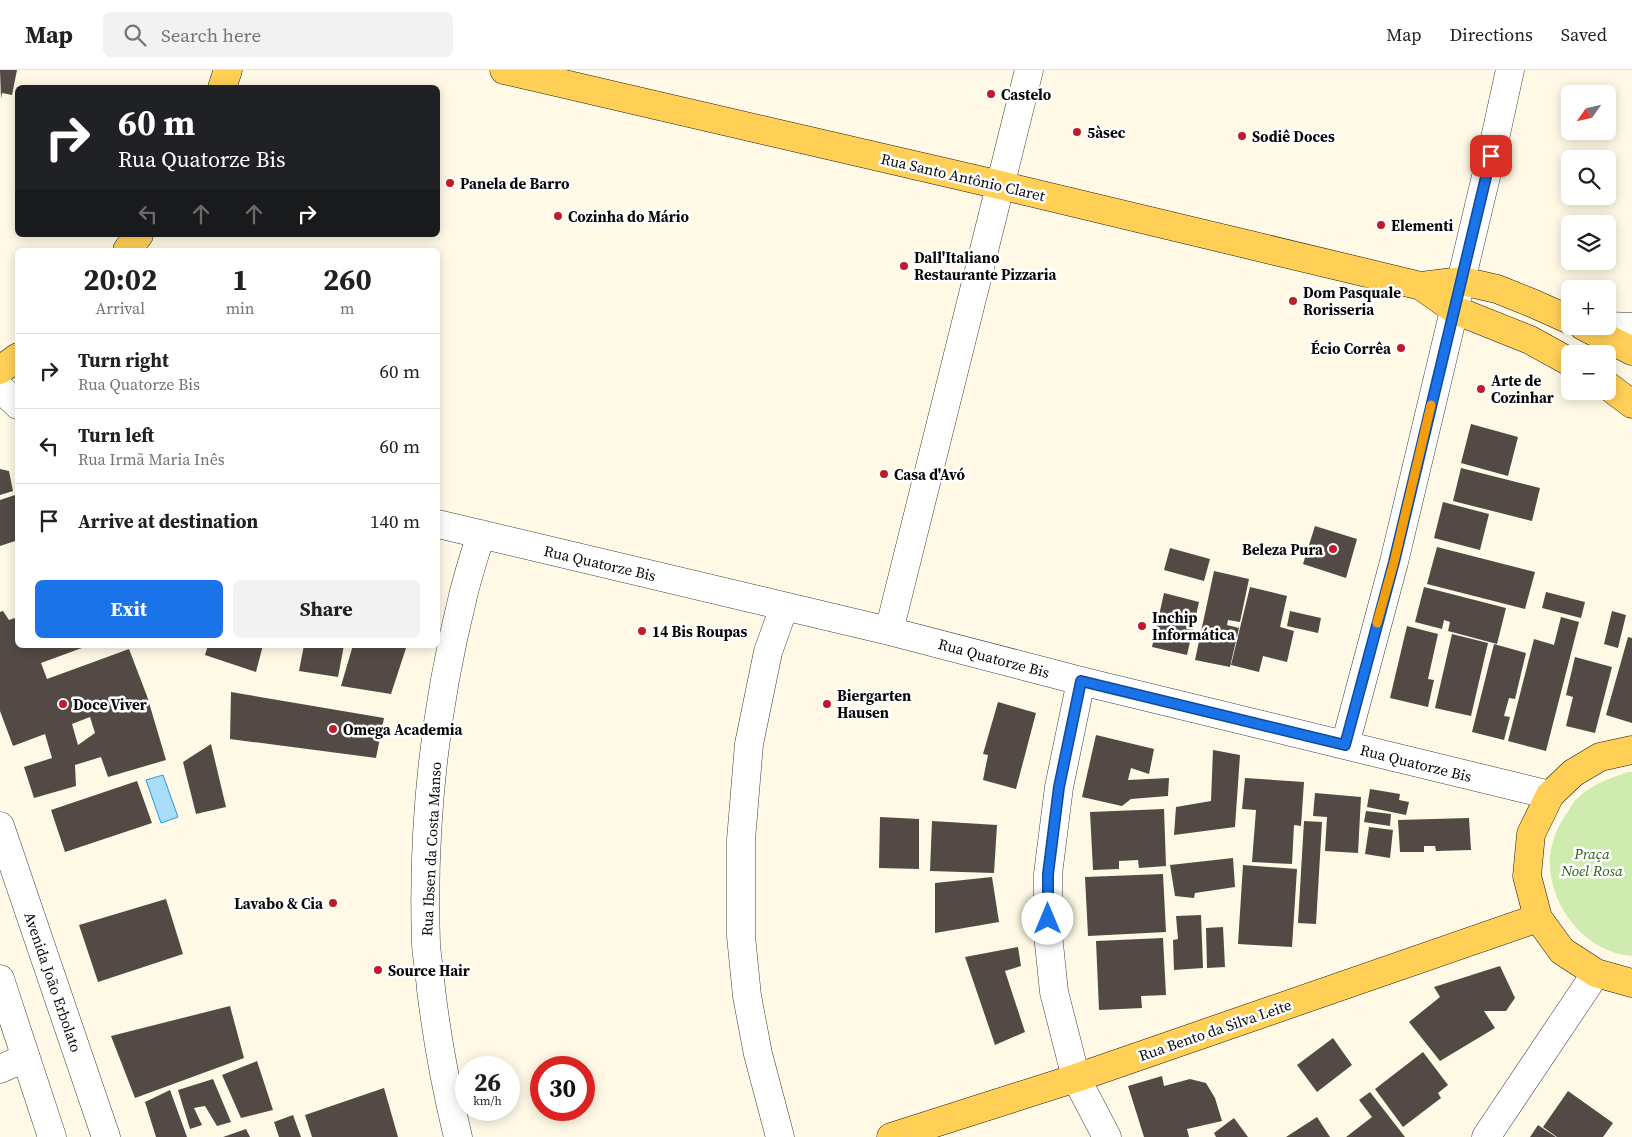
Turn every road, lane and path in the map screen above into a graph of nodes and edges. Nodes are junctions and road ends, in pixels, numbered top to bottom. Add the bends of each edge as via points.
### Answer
1 (228, 70) edge
2 (504, 70) edge
3 (1028, 70) edge
4 (1510, 70) edge
5 (223, 85) edge
6 (1000, 185) junction
7 (138, 237) edge
8 (130, 248) edge
9 (1462, 280) junction
10 (1421, 286) junction
11 (1455, 310) junction
12 (1561, 316) edge
13 (1616, 326) edge
14 (1632, 327) edge
15 (1601, 335) edge
16 (1632, 351) edge
17 (1561, 357) edge
18 (15, 359) edge
19 (0, 370) edge
20 (0, 388) edge
21 (1616, 392) edge
22 (15, 402) edge
23 (1632, 404) edge
24 (440, 524) edge
25 (481, 534) junction
26 (784, 607) junction
27 (889, 631) junction
28 (1081, 681) junction
29 (1345, 745) junction
30 (1632, 750) edge
31 (1550, 795) junction
32 (0, 826) edge
33 (1538, 918) junction
34 (1596, 973) junction
35 (0, 979) edge
36 (1632, 983) edge
37 (25, 1058) junction
38 (0, 1070) edge
39 (1076, 1078) junction
40 (52, 1137) edge
41 (106, 1137) edge
42 (458, 1137) edge
43 (780, 1137) edge
44 (891, 1137) edge
45 (1107, 1137) edge
46 (1486, 1137) edge

1 - 5 main road
2 - 6 main road, Rua Santo Antônio Claret
3 - 6 street
4 - 9 street
6 - 10 main road, Rua Santo Antônio Claret
6 - 27 street
7 - 8 main road
9 - 10 main road, Rua Santo Antônio Claret
9 - 11 street
9 - 12 main road, Rua Santo Antônio Claret via 1532,302
10 - 11 main road, Rua Santo Antônio Claret
11 - 17 main road, Rua Santo Antônio Claret via 1530,340
11 - 29 street via 1394,562
13 - 14 street
15 - 16 main road
18 - 19 main road
20 - 22 street
21 - 23 main road
24 - 25 street, Rua Quatorze Bis
25 - 26 street, Rua Quatorze Bis
25 - 42 street, Rua Ibsen da Costa Manso via 463,594 447,669 429,815 426,873 426,945 447,1090
26 - 27 street, Rua Quatorze Bis
26 - 43 street via 768,652 749,744 741,840 741,936 747,996 758,1054
27 - 28 street, Rua Quatorze Bis
28 - 29 street, Rua Quatorze Bis
28 - 39 street via 1059,787 1048,874 1048,934 1054,992
29 - 31 street, Rua Quatorze Bis
30 - 31 main road via 1600,758 1572,773
31 - 33 main road via 1531,834 1526,876
32 - 41 street, Avenida João Erbolato
33 - 34 main road via 1562,951
33 - 39 main road, Rua Bento da Silva Leite
34 - 36 main road
34 - 46 street
35 - 37 street
37 - 38 street
37 - 40 street
39 - 44 main road, Rua Bento da Silva Leite
39 - 45 street

